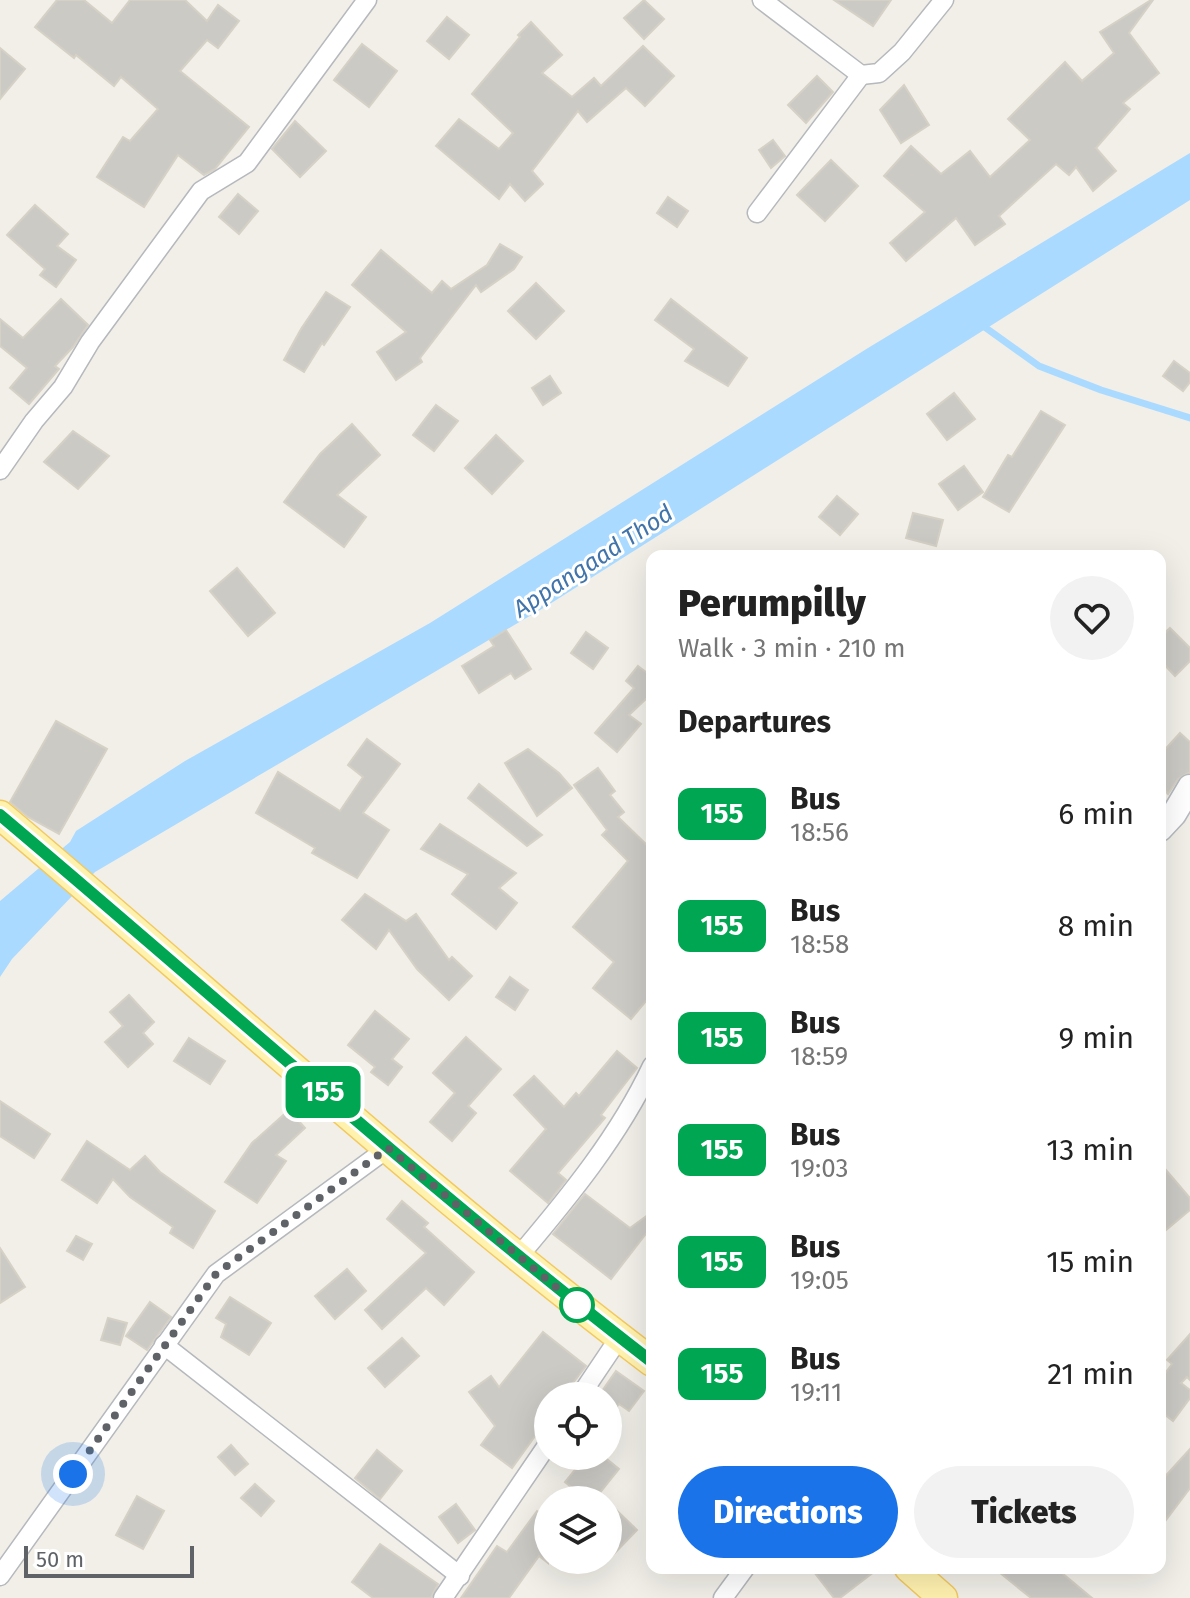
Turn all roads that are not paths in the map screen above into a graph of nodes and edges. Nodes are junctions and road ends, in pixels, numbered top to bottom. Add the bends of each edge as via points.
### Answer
1 (367, 0) edge
2 (762, 0) edge
3 (944, 0) edge
4 (861, 75) junction
5 (757, 213) dead end
6 (0, 470) edge
7 (1190, 787) edge
8 (0, 815) edge
9 (1166, 823) edge
10 (646, 1077) edge
11 (388, 1148) junction
12 (519, 1256) junction
13 (619, 1338) junction
14 (164, 1345) junction
15 (646, 1358) edge
16 (589, 1382) edge
17 (534, 1465) edge
18 (741, 1574) edge
19 (916, 1574) edge
20 (0, 1576) edge
21 (460, 1576) junction
22 (443, 1598) edge
23 (723, 1598) edge
24 (943, 1598) edge

1 - 6 street via 247,163 201,191
2 - 4 street
3 - 4 street via 879,73
4 - 5 street
7 - 9 street
8 - 11 main road
10 - 12 street via 566,1200
11 - 12 main road
11 - 14 street via 216,1274
12 - 13 main road
13 - 15 main road
13 - 16 street
14 - 20 street
14 - 21 street
17 - 21 street
18 - 23 street
19 - 24 main road
21 - 22 street

